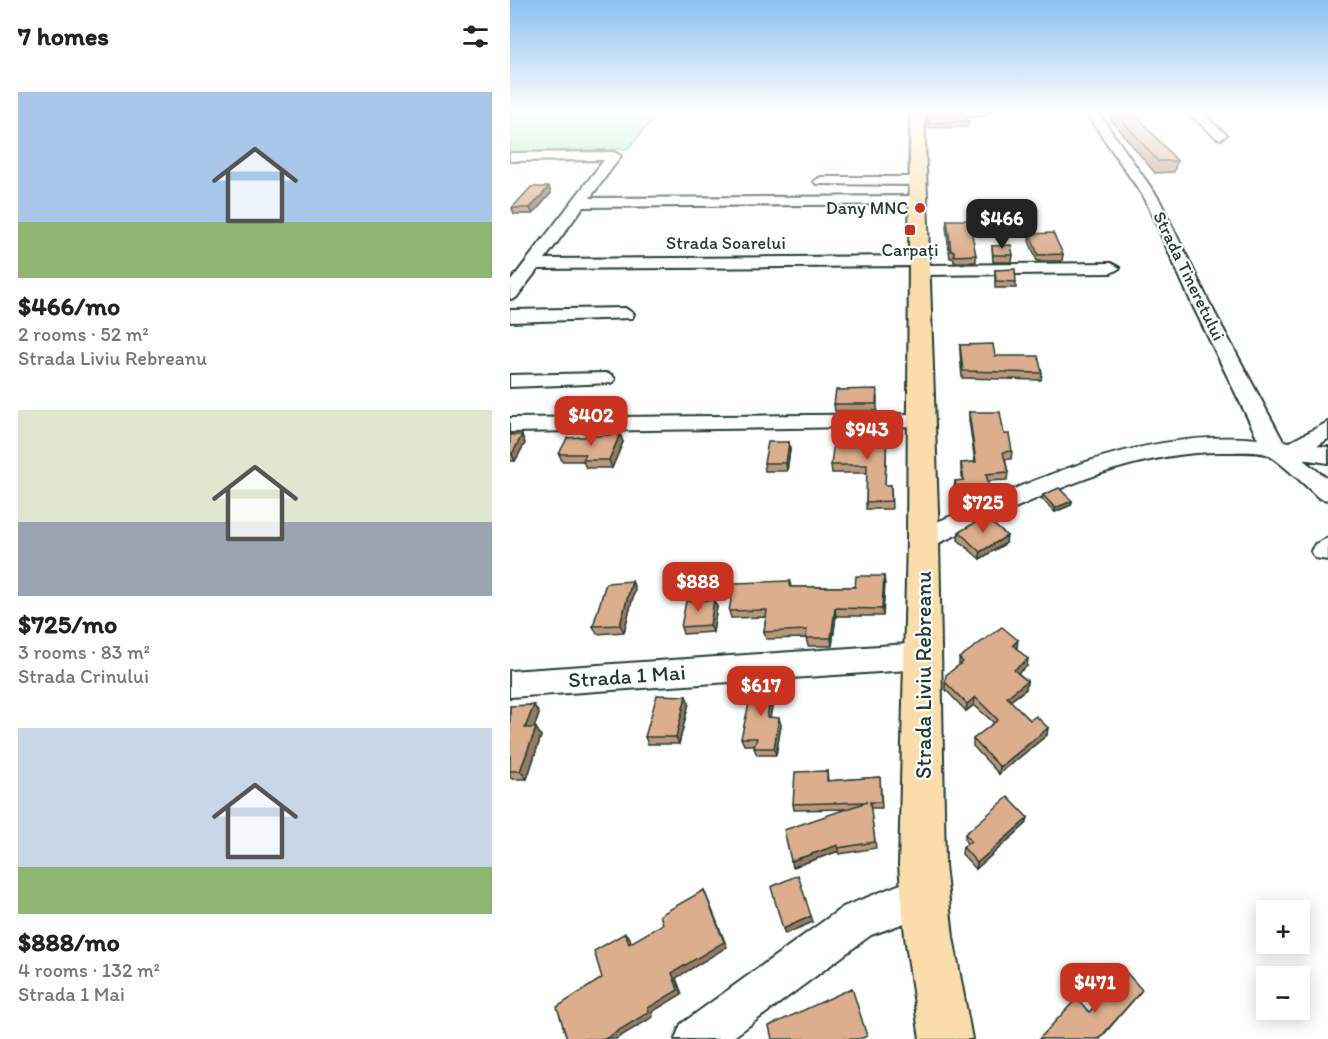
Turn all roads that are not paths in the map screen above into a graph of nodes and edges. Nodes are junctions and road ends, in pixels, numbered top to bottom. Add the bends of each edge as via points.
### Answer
1 (611, 159) edge
2 (918, 159) edge
3 (1125, 159) edge
4 (821, 181) dead end
5 (918, 181) junction
6 (918, 200) junction
7 (579, 203) junction
8 (919, 256) junction
9 (533, 264) junction
10 (1111, 268) dead end
11 (510, 294) edge
12 (625, 314) dead end
13 (510, 316) edge
14 (604, 379) dead end
15 (510, 381) edge
16 (922, 421) junction
17 (510, 426) edge
18 (1328, 429) edge
19 (1285, 449) junction
20 (1328, 455) edge
21 (1328, 492) edge
22 (924, 539) junction
23 (923, 656) junction
24 (510, 684) edge
25 (925, 898) junction
26 (696, 1039) edge
27 (946, 1039) edge

1 - 7 street
2 - 5 main road, Strada Liviu Rebreanu
3 - 19 street, Strada Tineretului via 1152,199 1201,304
4 - 5 street
5 - 6 main road, Strada Liviu Rebreanu
6 - 7 street
6 - 8 main road, Strada Liviu Rebreanu
7 - 9 street
8 - 9 street, Strada Soarelui
8 - 10 street, Strada Soarelui
8 - 16 main road, Strada Liviu Rebreanu
9 - 11 street
12 - 13 street
14 - 15 street
16 - 17 street
16 - 22 main road, Strada Liviu Rebreanu
18 - 19 street
19 - 20 street
19 - 21 street
19 - 22 street via 1185,446 1154,451 1062,479
22 - 23 main road, Strada Liviu Rebreanu
23 - 24 street, Strada 1 Mai
23 - 25 main road, Strada Liviu Rebreanu
25 - 26 street via 857,921
25 - 27 main road, Strada Liviu Rebreanu

